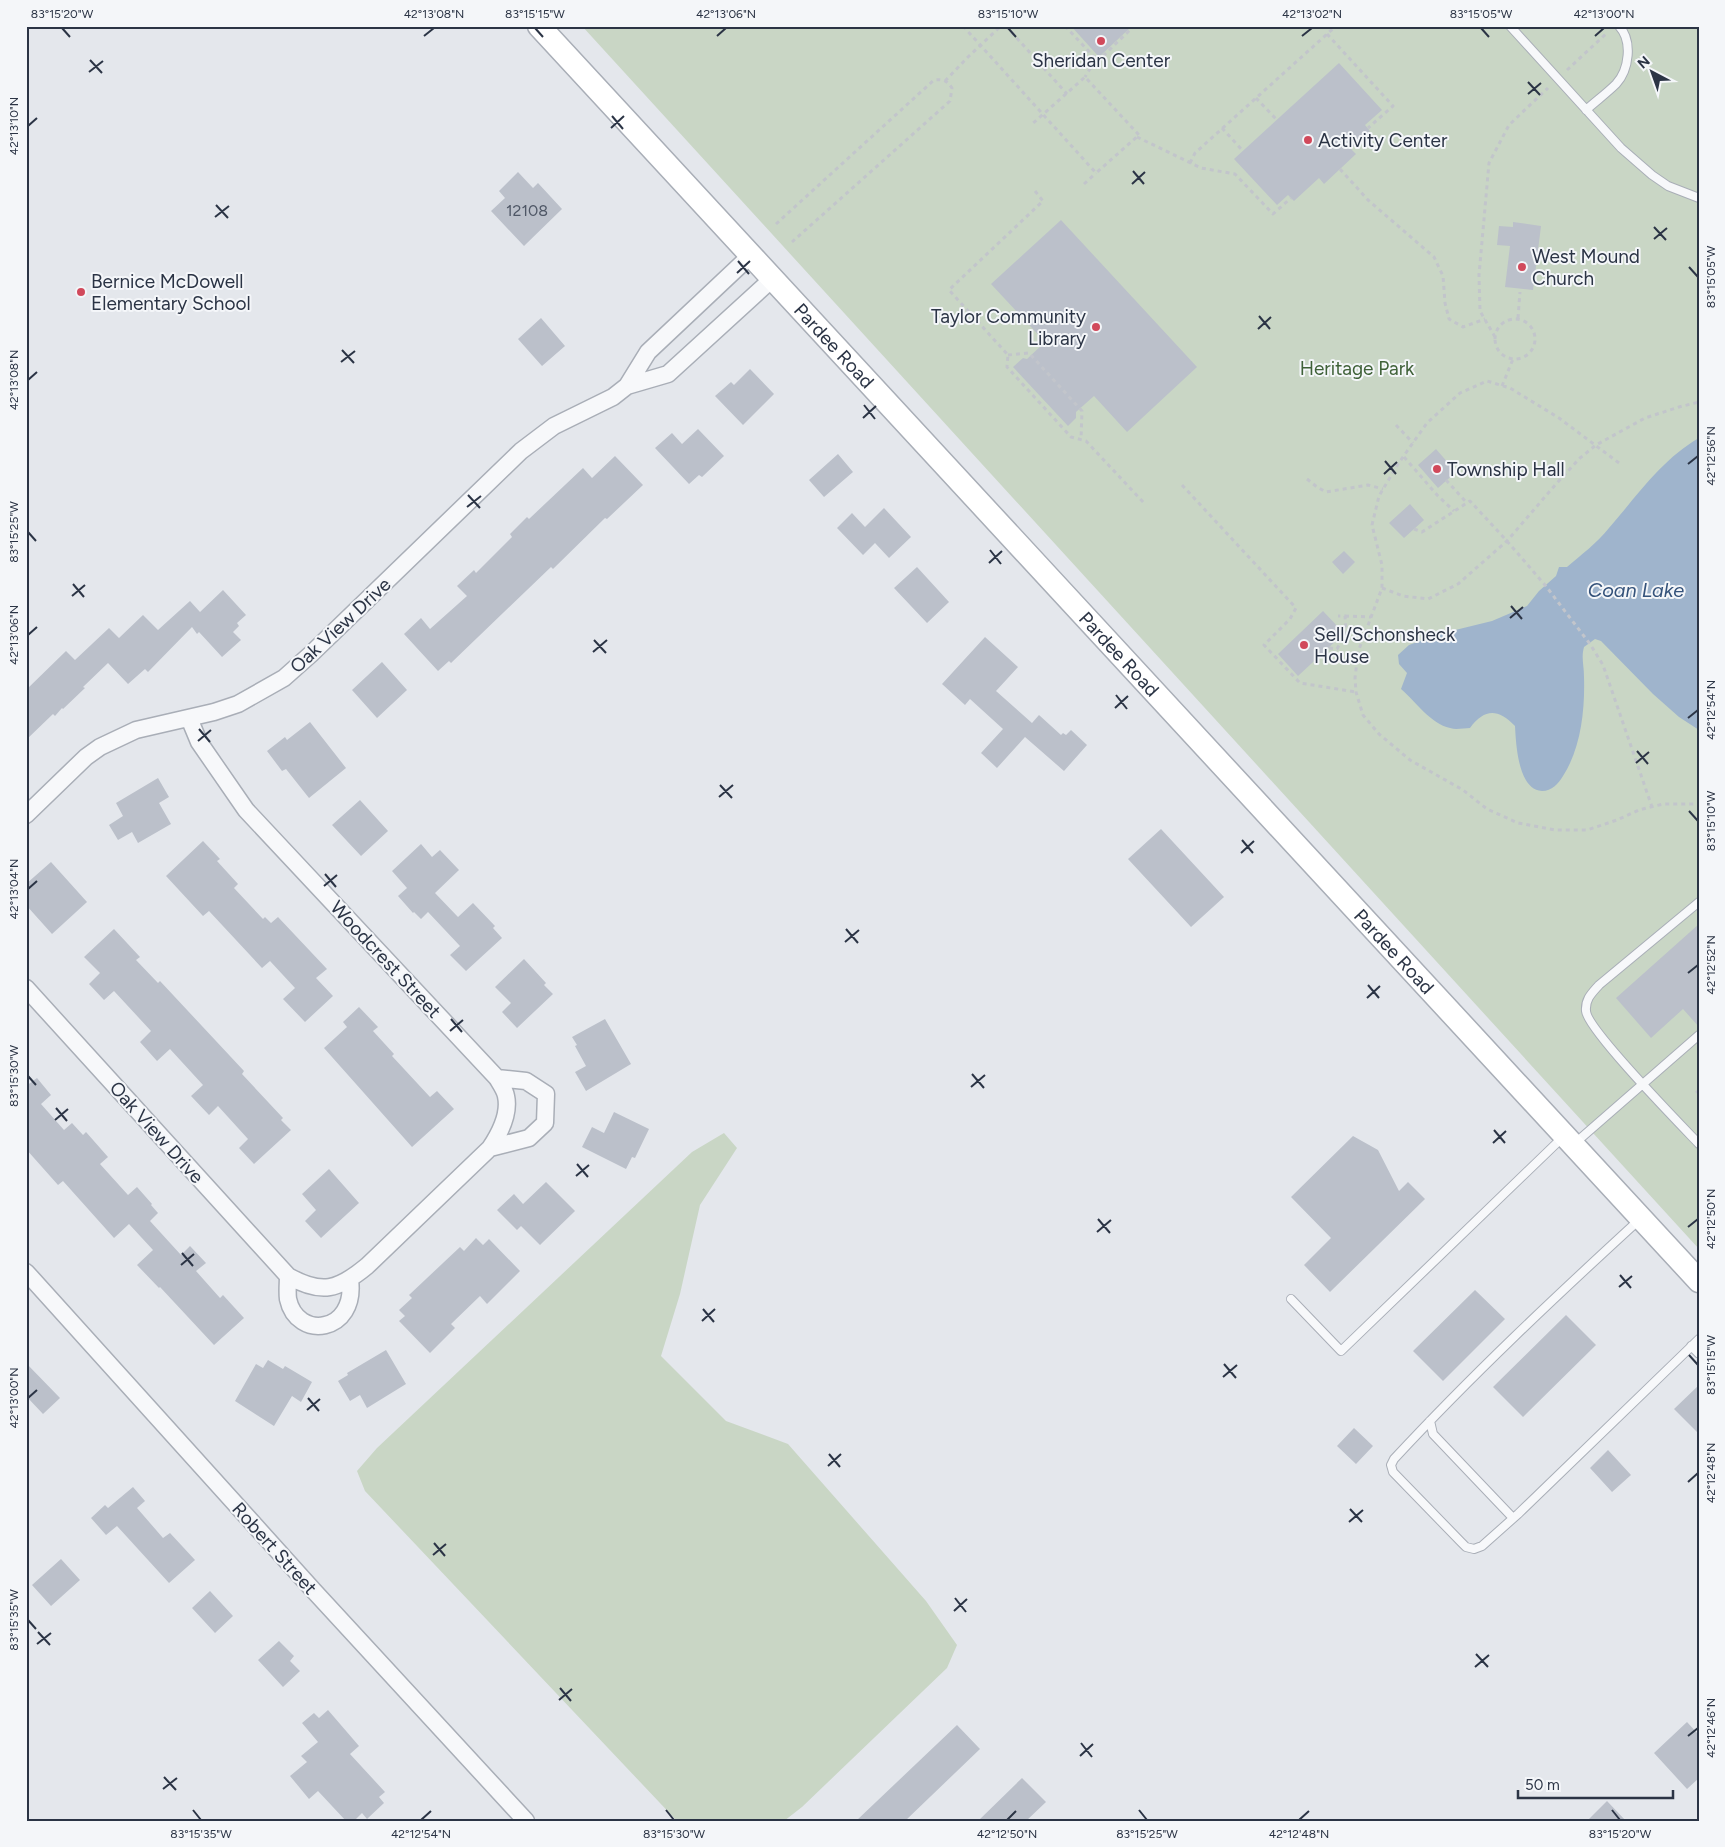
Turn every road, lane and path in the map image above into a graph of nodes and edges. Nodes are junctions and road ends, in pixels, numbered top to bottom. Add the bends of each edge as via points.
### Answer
1 (539, 26) edge
2 (963, 26) edge
3 (1002, 26) edge
4 (1006, 26) edge
5 (1065, 26) edge
6 (1134, 26) edge
7 (1336, 26) edge
8 (1510, 26) edge
9 (1614, 26) edge
10 (1619, 26) edge
11 (1327, 34) junction
12 (980, 45) junction
13 (1096, 59) junction
14 (1085, 78) junction
15 (1558, 79) junction
16 (945, 81) junction
17 (1066, 94) junction
18 (1256, 98) junction
19 (1586, 110) junction
20 (1043, 114) junction
21 (1277, 120) dead end
22 (1031, 125) dead end
23 (1222, 128) junction
24 (1368, 128) dead end
25 (1136, 137) junction
26 (1243, 151) dead end
27 (1190, 163) junction
28 (1340, 169) dead end
29 (1096, 173) junction
30 (1084, 184) dead end
31 (1035, 191) dead end
32 (1291, 198) dead end
33 (1699, 198) edge
34 (776, 224) dead end
35 (792, 242) dead end
36 (750, 256) junction
37 (772, 280) junction
38 (1520, 292) dead end
39 (1518, 318) junction
40 (1485, 319) junction
41 (1495, 336) junction
42 (1008, 355) junction
43 (1513, 359) junction
44 (627, 386) junction
45 (1502, 386) junction
46 (1699, 402) edge
47 (1396, 425) dead end
48 (1081, 439) junction
49 (1413, 443) junction
50 (1596, 445) junction
51 (1404, 457) junction
52 (1619, 463) dead end
53 (1307, 478) dead end
54 (1446, 480) dead end
55 (1182, 485) dead end
56 (1383, 489) junction
57 (1144, 503) dead end
58 (1468, 503) junction
59 (1454, 511) junction
60 (1414, 529) dead end
61 (1507, 541) junction
62 (1382, 588) junction
63 (1338, 616) dead end
64 (1345, 616) junction
65 (1371, 617) junction
66 (1329, 648) dead end
67 (1356, 692) junction
68 (189, 718) junction
69 (1699, 804) edge
70 (1652, 807) junction
71 (26, 815) edge
72 (1699, 902) edge
73 (26, 988) edge
74 (1699, 1035) edge
75 (497, 1078) junction
76 (1642, 1083) junction
77 (1699, 1090) edge
78 (1699, 1094) edge
79 (1568, 1141) junction
80 (1699, 1144) edge
81 (490, 1148) junction
82 (1641, 1219) junction
83 (26, 1272) edge
84 (288, 1276) junction
85 (350, 1280) junction
86 (1699, 1281) edge
87 (320, 1287) joint
88 (1291, 1299) dead end
89 (1699, 1339) edge
90 (1691, 1346) junction
91 (1699, 1354) edge
92 (1430, 1421) junction
93 (1513, 1518) junction
94 (526, 1821) edge

1 - 36 main road, Pardee Road
2 - 12 path
3 - 12 path
4 - 17 path
5 - 13 path
6 - 13 path
7 - 11 path
8 - 15 lane
9 - 15 path
10 - 19 lane via 1627,41 1624,69 1617,82
11 - 18 path
11 - 24 path via 1393,106
12 - 16 path
12 - 20 path
13 - 14 path
14 - 17 path
14 - 25 path via 1139,135
15 - 19 lane
15 - 40 path via 1509,125 1489,163 1479,275 1480,311
16 - 34 path via 934,80
16 - 35 path via 952,88 950,101
17 - 20 path
18 - 21 path
18 - 23 path
19 - 33 lane via 1652,176
20 - 22 path
20 - 29 path
23 - 26 path
23 - 27 path via 1195,153
25 - 27 path
25 - 29 path
27 - 32 path via 1235,174 1273,214
28 - 40 path via 1368,200 1434,257 1443,276 1449,319 1463,326
29 - 30 path
31 - 42 path via 1043,201 948,290
36 - 37 main road, Pardee Road
36 - 44 street, Oak View Drive via 648,352
37 - 44 street, Oak View Drive via 668,374
37 - 79 main road, Pardee Road
38 - 39 path
39 - 41 path via 1502,323
39 - 43 path via 1532,326 1536,341 1528,355
40 - 41 path
41 - 43 path via 1499,352
42 - 48 path via 1007,367 1072,437
42 - 48 path via 1029,353 1082,411
43 - 45 path
44 - 68 street, Oak View Drive via 613,397 554,426 521,451 284,678 238,704
45 - 49 path via 1487,381 1460,393 1427,423
45 - 50 path via 1559,418
46 - 50 path via 1645,418
47 - 49 path
48 - 57 path
49 - 51 path
50 - 52 path
50 - 61 path via 1580,458
51 - 56 path
51 - 59 path
53 - 56 path via 1326,492 1368,485
54 - 58 path
55 - 67 path via 1296,608 1264,646 1300,683
56 - 62 path via 1372,525 1382,565
58 - 59 path
58 - 61 path via 1470,501
59 - 60 path via 1422,532
61 - 62 path via 1458,584 1428,599 1404,596
61 - 70 path via 1545,585 1603,665
62 - 65 path
63 - 64 path
64 - 65 path
64 - 66 path via 1346,632 1337,649
65 - 67 path via 1358,652
67 - 70 path via 1363,715 1379,734 1410,760 1463,790 1487,809 1518,823 1555,830 1587,830
68 - 71 street, Oak View Drive via 136,730 100,747 86,756
68 - 75 street, Woodcrest Street via 199,742 246,810
69 - 70 path
72 - 76 lane via 1587,999 1586,1013
73 - 84 street, Oak View Drive
74 - 76 lane
75 - 81 street, Woodcrest Street via 506,1096 505,1116
75 - 81 street, Woodcrest Street via 526,1081 546,1094 545,1123 529,1138
76 - 79 lane via 1602,1121
76 - 80 lane
77 - 78 path via 1696,1093
79 - 82 main road, Pardee Road
79 - 88 lane via 1341,1351
81 - 85 street, Woodcrest Street
82 - 86 main road, Pardee Road
82 - 92 lane via 1539,1312
83 - 94 street, Robert Street
84 - 85 street via 291,1309 298,1318 319,1327 332,1323 346,1311 351,1293
84 - 87 street, Oak View Drive via 309,1286
85 - 87 street, Woodcrest Street via 332,1288
89 - 90 lane
90 - 91 lane
90 - 93 lane
92 - 93 lane via 1433,1434
92 - 93 lane via 1394,1459 1391,1464 1393,1472 1466,1547 1482,1546

